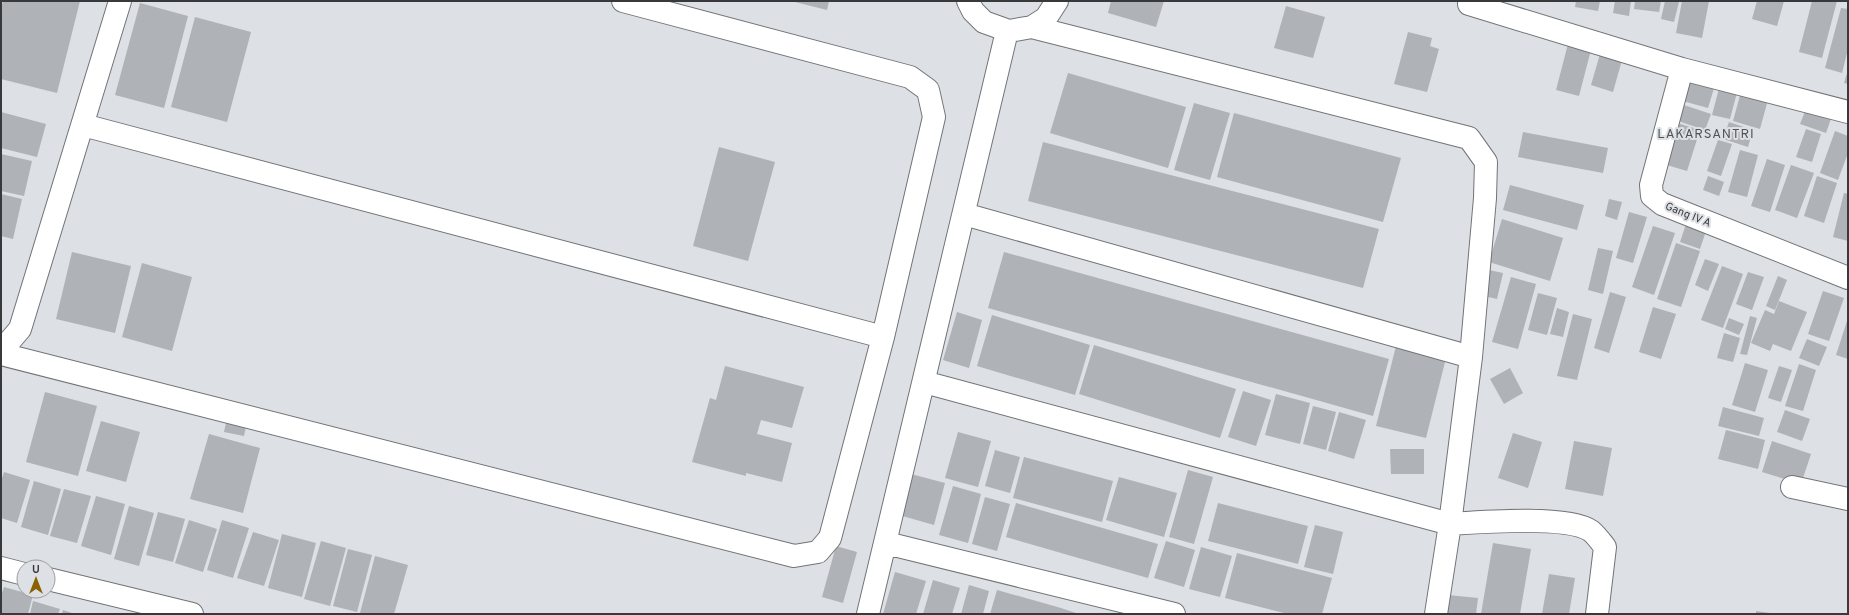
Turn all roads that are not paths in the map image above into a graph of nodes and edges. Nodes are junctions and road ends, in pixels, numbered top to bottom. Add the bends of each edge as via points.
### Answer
1 (120, 1) edge
2 (623, 1) edge
3 (968, 1) edge
4 (1057, 1) edge
5 (1469, 4) dead end
6 (1032, 27) junction
7 (1007, 30) junction
8 (1682, 69) junction
9 (1848, 112) edge
10 (83, 125) junction
11 (964, 214) junction
12 (1848, 278) edge
13 (883, 337) junction
14 (1, 344) edge
15 (1, 354) edge
16 (1471, 357) junction
17 (924, 382) junction
18 (1792, 487) dead end
19 (1848, 499) edge
20 (1450, 524) junction
21 (886, 543) junction
22 (1, 568) edge
23 (16, 572) edge
24 (56, 581) edge
25 (192, 614) edge
26 (868, 614) edge
27 (1174, 614) edge
28 (1436, 614) edge
29 (1597, 614) edge

1 - 10 street
2 - 13 street via 910,77 928,90 934,118
3 - 7 street via 973,11 984,22
4 - 6 street via 1046,18
5 - 8 street
6 - 7 street
6 - 16 street via 1470,138 1486,162
7 - 11 street
8 - 9 street
8 - 12 street, Gang IV A via 1651,185 1652,196 1662,204
10 - 13 street
10 - 14 street via 20,330 8,343
11 - 16 street
11 - 17 street
13 - 15 street via 830,538 818,552 794,556
16 - 20 street
17 - 20 street
17 - 21 street
18 - 19 street
20 - 28 street
20 - 29 street via 1499,521 1569,522 1591,531 1606,547
21 - 26 street
21 - 27 street
22 - 23 street
24 - 25 street

